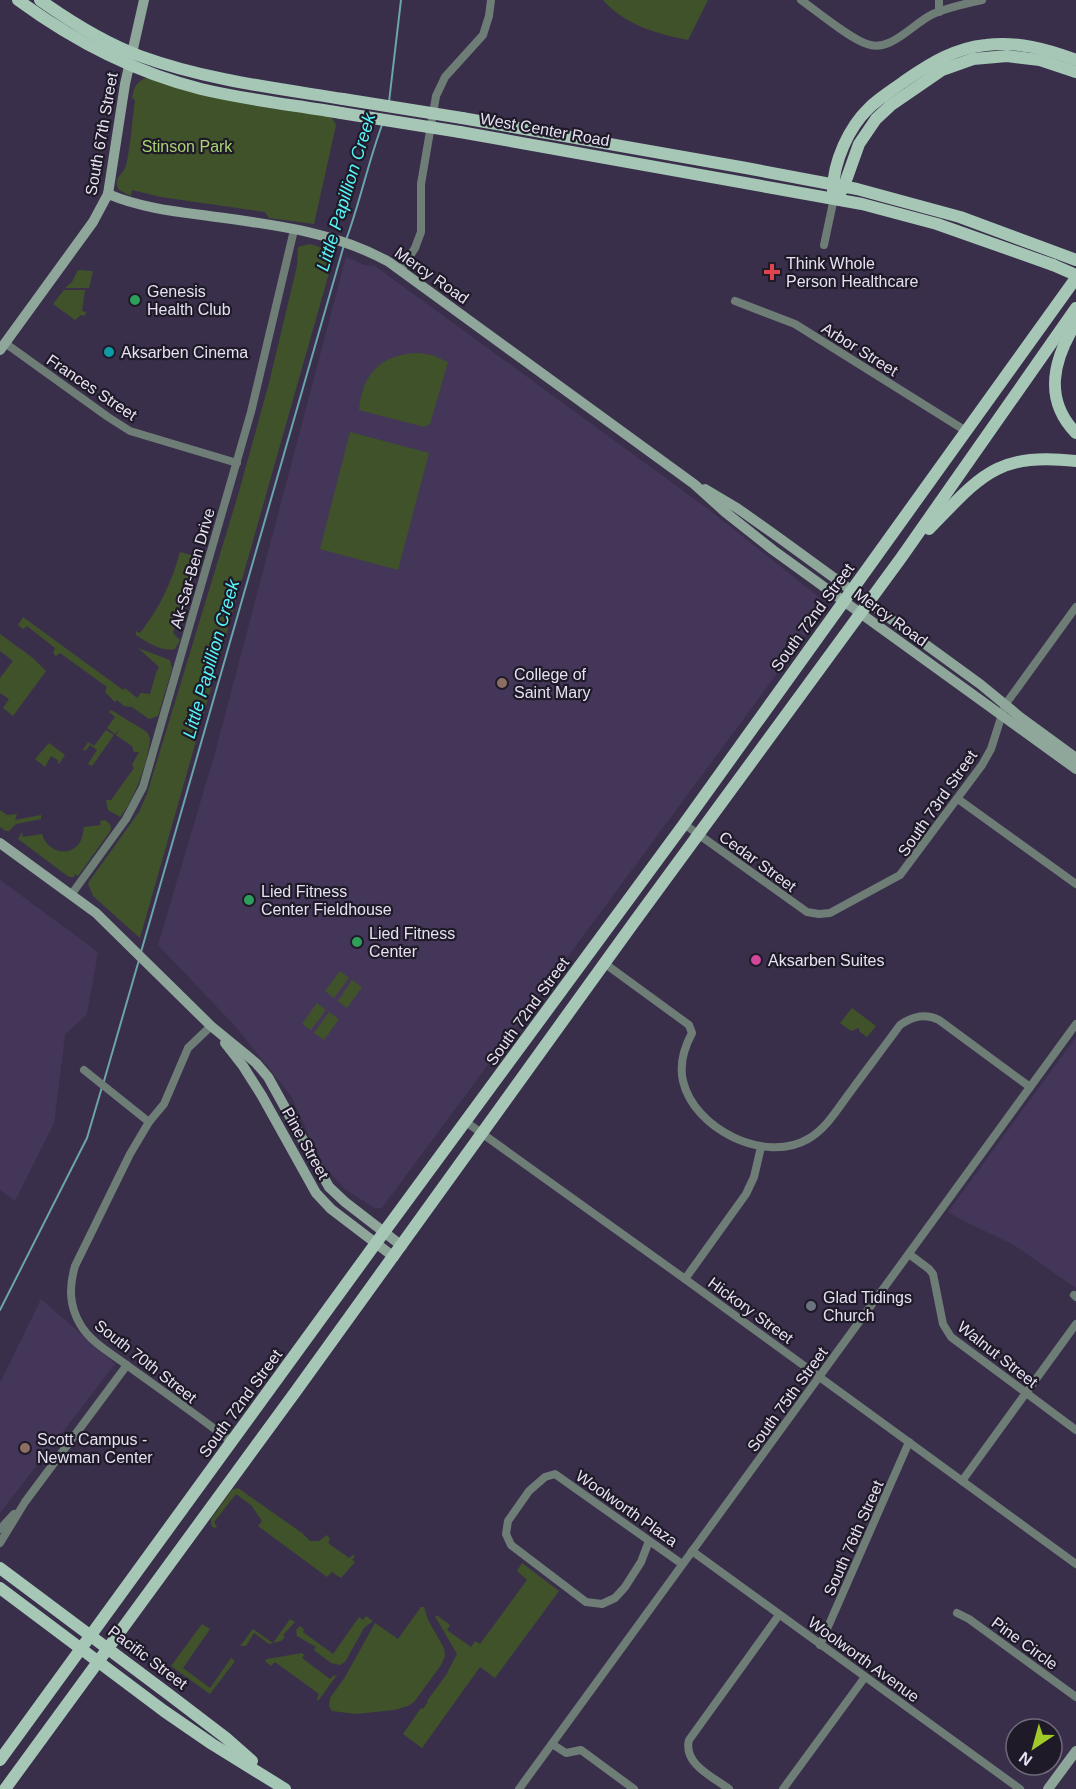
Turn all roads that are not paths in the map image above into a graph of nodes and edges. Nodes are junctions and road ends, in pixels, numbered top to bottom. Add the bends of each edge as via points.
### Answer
1 (18, 0) edge
2 (40, 0) edge
3 (144, 0) edge
4 (490, 0) edge
5 (801, 0) edge
6 (939, 0) edge
7 (982, 0) edge
8 (939, 12) junction
9 (130, 59) junction
10 (1076, 60) edge
11 (1076, 72) edge
12 (838, 185) junction
13 (108, 194) junction
14 (834, 198) junction
15 (294, 230) junction
16 (824, 245) dead end
17 (1076, 261) edge
18 (401, 270) junction
19 (1076, 276) edge
20 (735, 301) dead end
21 (1076, 308) edge
22 (1076, 323) edge
23 (3, 346) edge
24 (999, 386) junction
25 (966, 431) junction
26 (1076, 434) edge
27 (1076, 461) edge
28 (237, 463) junction
29 (901, 558) junction
30 (848, 596) junction
31 (868, 603) junction
32 (1076, 607) edge
33 (861, 614) junction
34 (1003, 709) junction
35 (1076, 758) edge
36 (1076, 769) edge
37 (958, 798) junction
38 (684, 824) junction
39 (698, 835) junction
40 (0, 843) edge
41 (1076, 884) edge
42 (71, 895) junction
43 (819, 914) joint
44 (604, 963) junction
45 (1076, 1024) edge
46 (211, 1026) junction
47 (84, 1070) dead end
48 (1030, 1087) junction
49 (149, 1122) junction
50 (466, 1122) junction
51 (483, 1134) junction
52 (761, 1147) junction
53 (385, 1232) junction
54 (376, 1243) junction
55 (402, 1246) junction
56 (909, 1254) junction
57 (394, 1257) junction
58 (685, 1279) junction
59 (1076, 1324) edge
60 (127, 1365) junction
61 (819, 1377) junction
62 (1025, 1393) junction
63 (1076, 1430) edge
64 (232, 1442) junction
65 (909, 1442) junction
66 (962, 1480) junction
67 (25, 1502) junction
68 (0, 1529) edge
69 (649, 1541) junction
70 (0, 1543) edge
71 (692, 1551) junction
72 (0, 1560) edge
73 (682, 1564) junction
74 (1076, 1564) edge
75 (0, 1568) edge
76 (14, 1578) junction
77 (0, 1588) edge
78 (957, 1613) dead end
79 (779, 1615) junction
80 (91, 1635) junction
81 (820, 1645) junction
82 (108, 1648) junction
83 (81, 1649) junction
84 (99, 1662) junction
85 (865, 1677) junction
86 (1076, 1696) edge
87 (552, 1744) junction
88 (1076, 1751) edge
89 (0, 1760) edge
90 (270, 1779) junction
91 (4, 1789) edge
92 (285, 1789) edge
93 (519, 1789) edge
94 (634, 1789) edge
95 (729, 1789) edge
96 (783, 1789) edge
97 (1020, 1789) edge
98 (1048, 1789) edge

1 - 9 main road, West Center Road via 77,40
2 - 9 main road, West Center Road
3 - 9 main road, South 67th Street
4 - 18 street via 481,38 446,75 436,96 422,176 421,232
5 - 8 street via 858,40 876,46 894,40
6 - 8 street
7 - 8 street
9 - 12 main road, West Center Road, bridge via 210,77
9 - 13 main road, South 67th Street
9 - 14 main road, West Center Road, bridge via 203,89
10 - 12 main road via 1034,47 999,44 966,49 937,60 866,111 845,144
11 - 12 main road via 1040,60 1007,56 973,59 945,69 876,118
12 - 14 main road
12 - 17 main road, West Center Road via 946,213
13 - 15 main road, Mercy Road via 154,208
13 - 23 main road, South 67th Street via 93,222
14 - 16 street
14 - 19 main road, West Center Road, bridge via 937,224
15 - 18 main road, Mercy Road via 372,253
15 - 28 street, Ak-Sar-Ben Drive
17 - 24 main road
18 - 30 main road, Mercy Road via 694,483 749,532
19 - 24 main road, South 72nd Street
20 - 25 street, Arbor Street via 795,324
21 - 29 main road
22 - 26 main road via 1058,359 1055,379 1060,410
23 - 28 street, Frances Street via 130,430
24 - 25 main road, South 72nd Street
25 - 30 main road, South 72nd Street
27 - 29 main road via 1027,459 988,473
28 - 42 street, Ak-Sar-Ben Drive via 143,787 126,819
29 - 31 main road
30 - 31 main road, Mercy Road
30 - 33 main road, Mercy Road
30 - 38 main road, South 72nd Street
31 - 33 main road
31 - 34 main road, Mercy Road via 980,684
32 - 34 street, South 73rd Street
33 - 34 main road, Mercy Road
33 - 39 main road
34 - 35 main road, Mercy Road
34 - 36 main road, Mercy Road
34 - 37 street, South 73rd Street via 988,756
37 - 41 street
37 - 43 street, South 73rd Street via 900,875 837,910
38 - 39 street, Cedar Street
38 - 50 main road, South 72nd Street
39 - 43 street, Cedar Street via 801,908
39 - 44 main road
40 - 42 main road, Pine Street
42 - 46 main road, Pine Street via 96,913
44 - 51 main road
44 - 52 street via 689,1024 692,1033 683,1055 682,1071 691,1101 707,1119 731,1136
45 - 48 street, South 75th Street
46 - 49 street, South 70th Street via 188,1048 164,1104
46 - 53 main road, Pine Street via 268,1077 329,1187
46 - 54 main road, Pine Street via 256,1085 316,1193 334,1212
47 - 49 street
48 - 52 street via 939,1020 919,1016 900,1025 818,1132 791,1146
48 - 56 street, South 75th Street
49 - 60 street, South 70th Street via 70,1282 70,1298 81,1326
50 - 51 street, Hickory Street
50 - 53 main road, South 72nd Street
51 - 55 main road
51 - 58 street, Hickory Street
52 - 58 street via 746,1194
53 - 54 main road, South 72nd Street
53 - 55 main road, Pine Street
54 - 57 main road, Pine Street
54 - 64 main road, South 72nd Street
55 - 57 main road
56 - 61 street, South 75th Street
56 - 62 street, Walnut Street via 933,1274 943,1324 951,1337
57 - 82 main road
58 - 61 street, Hickory Street
59 - 62 street
60 - 64 street, South 70th Street
60 - 67 street
61 - 65 street, Hickory Street
61 - 71 street, South 75th Street
62 - 63 street, Walnut Street
62 - 66 street
64 - 80 main road, South 72nd Street
65 - 66 street, Hickory Street
65 - 81 street, South 76th Street
66 - 74 street, Hickory Street
67 - 68 street
67 - 70 street
69 - 69 street, Woolworth Plaza via 625,1587 602,1604 586,1602 511,1545 506,1534 508,1521 529,1491 545,1476 555,1474
69 - 73 street, Woolworth Plaza
71 - 73 street, South 75th Street
71 - 79 street, Woolworth Avenue
72 - 76 street
73 - 87 street, South 75th Street
75 - 76 main road, Pacific Street
76 - 80 main road, Pacific Street
77 - 83 main road, Pacific Street
78 - 86 street, Pine Circle
79 - 81 street, Woolworth Avenue
79 - 95 street via 692,1734 688,1750 693,1762
80 - 82 main road, Pacific Street
80 - 83 main road, South 72nd Street
81 - 85 street, Woolworth Avenue
82 - 84 main road
82 - 90 main road, Pacific Street via 226,1738
83 - 84 main road, Pacific Street
83 - 89 main road, South 72nd Street
84 - 90 main road, Pacific Street via 189,1729
84 - 91 main road
85 - 96 street
85 - 97 street, Woolworth Avenue
87 - 93 street, South 75th Street
87 - 94 street via 566,1753 581,1750
88 - 98 main road
90 - 92 main road, Pacific Street

